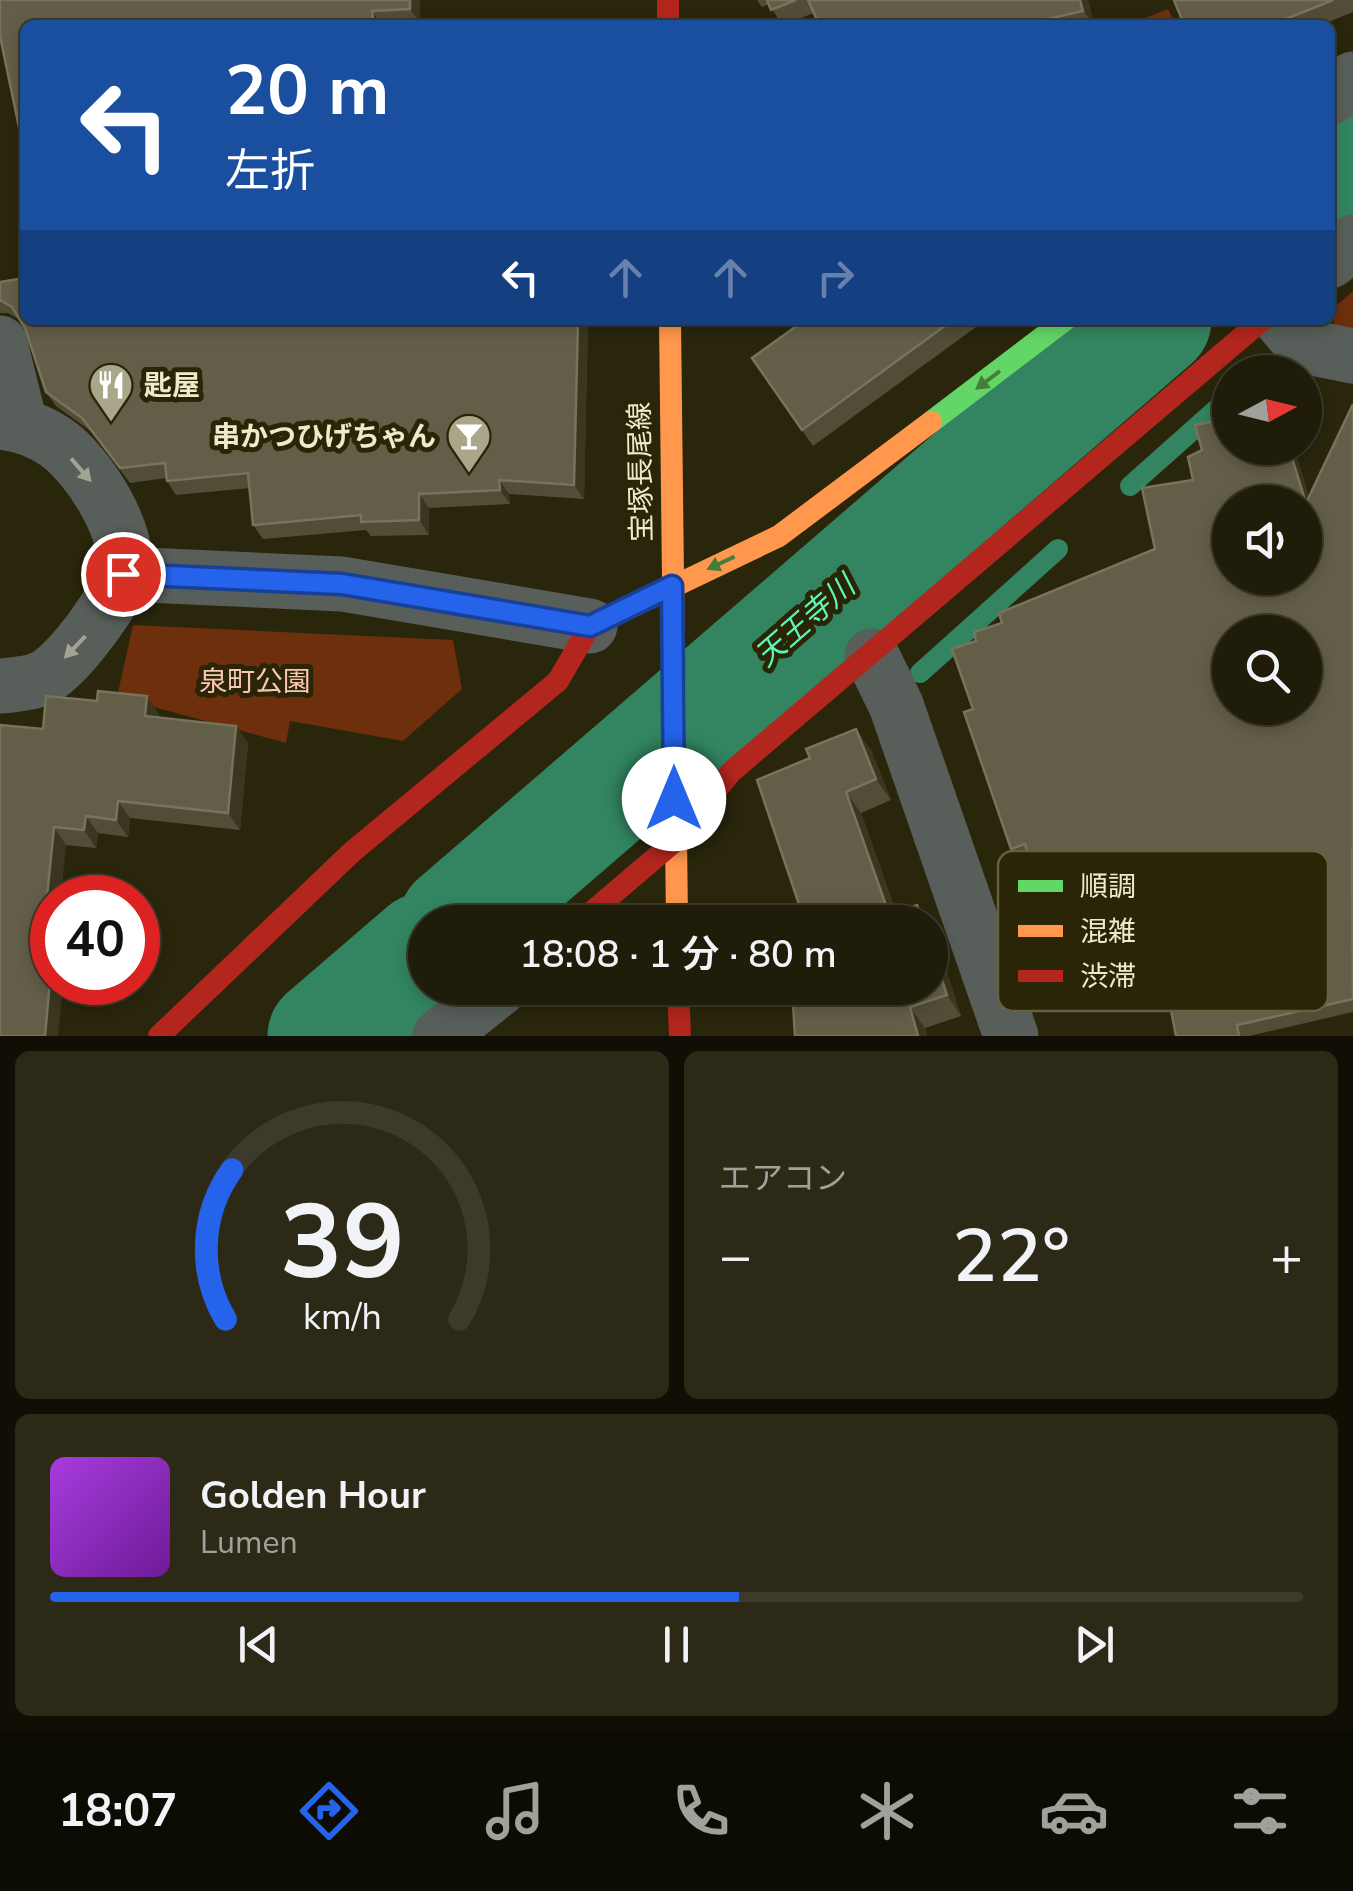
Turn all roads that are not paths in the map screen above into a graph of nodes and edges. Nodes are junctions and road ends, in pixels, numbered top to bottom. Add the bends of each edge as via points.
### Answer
1 (670, 325) edge
2 (1058, 325) edge
3 (1256, 325) edge
4 (1285, 325) edge
5 (0, 343) edge
6 (1353, 356) edge
7 (10, 423) edge
8 (123, 574) junction
9 (672, 586) junction
10 (590, 626) junction
11 (872, 656) junction
12 (0, 686) edge
13 (674, 841) junction
14 (600, 905) edge
15 (676, 905) edge
16 (998, 998) edge
17 (479, 1005) edge
18 (679, 1005) edge
19 (1002, 1011) edge
20 (160, 1036) edge
21 (440, 1036) edge
22 (680, 1036) edge
23 (1011, 1036) edge

1 - 9 street, 宝塚長尾線
2 -> 9 street via 779,536
3 - 11 street
4 - 6 street via 1302,346
5 - 7 street
7 -> 8 street via 58,444 108,503
8 - 10 street via 342,584
8 -> 12 street via 84,638 44,678
9 - 10 street
9 - 13 street, 宝塚長尾線
10 - 20 street via 558,681 352,852
11 - 13 street via 731,772
11 - 16 street via 896,704
13 - 14 street
13 - 15 street, 宝塚長尾線
17 - 21 street
18 - 22 street
19 - 23 street

